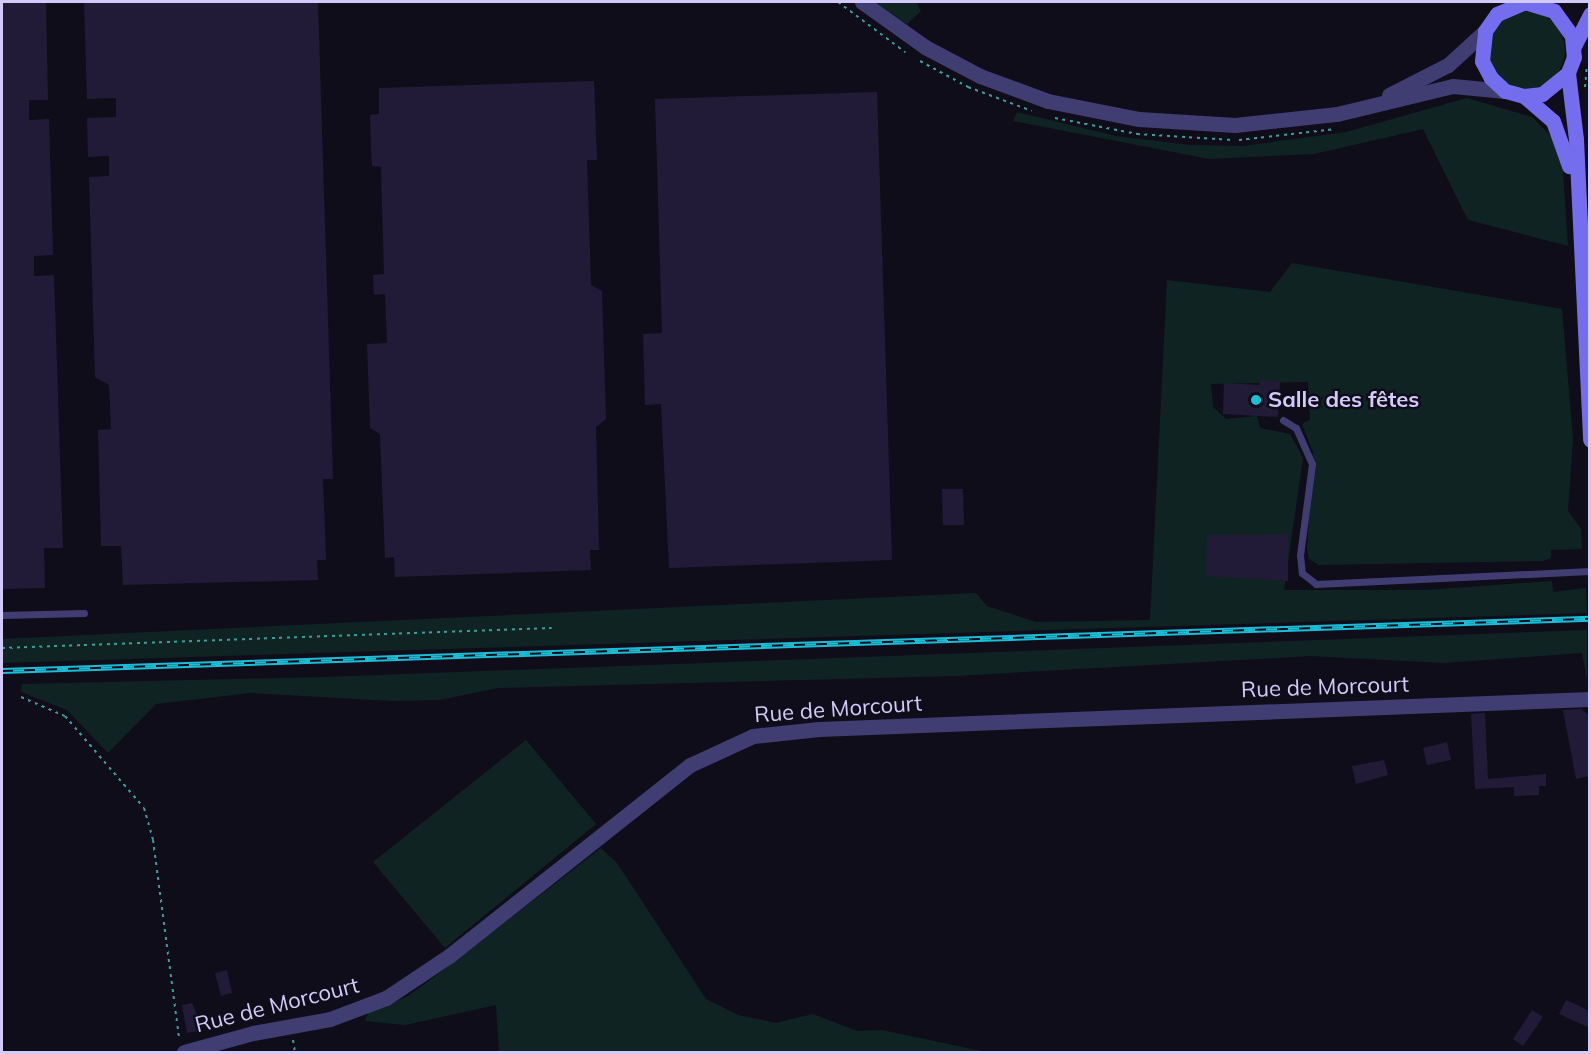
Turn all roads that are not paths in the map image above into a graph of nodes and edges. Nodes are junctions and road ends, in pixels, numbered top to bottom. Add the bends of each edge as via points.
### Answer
1 (862, 2) edge
2 (1539, 2) edge
3 (1590, 14) edge
4 (1485, 31) junction
5 (1574, 46) junction
6 (1568, 73) junction
7 (1505, 90) junction
8 (1524, 96) junction
9 (1337, 114) junction
10 (1576, 200) junction
11 (1283, 420) dead end
12 (1590, 440) edge
13 (1590, 572) edge
14 (84, 613) dead end
15 (2, 615) edge
16 (1590, 699) edge
17 (182, 1047) edge

1 - 9 street via 942,57 1048,101 1105,114 1201,125
2 - 4 main road via 1505,8
2 - 5 main road via 1562,18
3 - 5 main road
4 - 7 main road via 1481,51 1485,70
4 - 9 street via 1456,59 1417,84
5 - 6 main road
6 - 8 main road via 1550,91
6 - 10 main road via 1576,139
7 - 8 main road
7 - 9 street via 1453,86
8 - 10 main road via 1543,109 1565,144
10 - 12 main road
11 - 13 lane via 1296,428 1312,464 1300,555 1302,573 1316,584
14 - 15 lane
16 - 17 street, Rue de Morcourt via 819,729 753,736 690,765 448,956 386,998 330,1019

